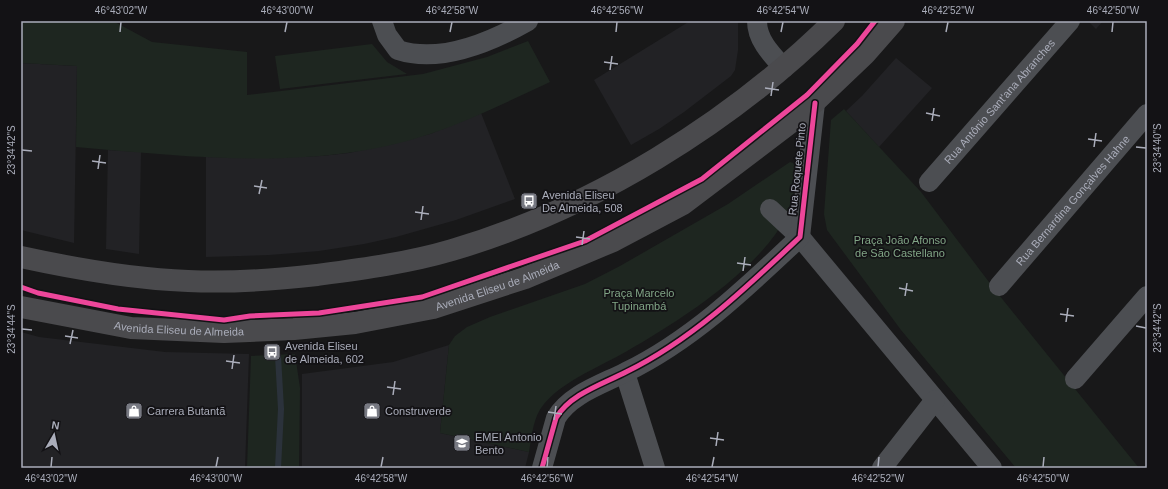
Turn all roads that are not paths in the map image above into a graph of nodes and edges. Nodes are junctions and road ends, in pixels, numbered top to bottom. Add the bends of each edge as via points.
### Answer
1 (382, 21) edge
2 (528, 21) edge
3 (757, 21) edge
4 (834, 21) edge
5 (894, 21) edge
6 (1070, 21) edge
7 (784, 68) junction
8 (815, 102) junction
9 (1147, 114) edge
10 (929, 182) dead end
11 (770, 209) dead end
12 (800, 237) junction
13 (21, 257) edge
14 (999, 286) dead end
15 (1147, 296) edge
16 (21, 307) edge
17 (625, 373) junction
18 (1075, 379) dead end
19 (935, 400) junction
20 (542, 468) edge
21 (655, 468) edge
22 (882, 468) edge
23 (992, 468) edge

1 - 2 street via 386,35 398,50 429,55 493,39
3 - 7 street via 757,30 768,51
4 - 7 main road
5 - 8 main road, Avenida Eliseu de Almeida via 865,54
6 - 10 street, Rua Antônio Sant'ana Abranches
7 - 13 main road via 686,140 613,183 537,220 452,250 378,267 243,282 134,277
8 - 12 street, Rua Roquete Pinto
8 - 16 main road, Avenida Eliseu de Almeida via 683,204 612,241 525,278 433,308 347,324 224,332 131,328
9 - 14 street, Rua Bernardina Gonçalves Hahne
11 - 12 street, Rua Roquete Pinto
12 - 17 street via 742,291 681,339 644,364
12 - 19 street, Rua Roquete Pinto
15 - 18 street
17 - 20 street via 593,388 560,411
17 - 21 street
19 - 22 street
19 - 23 street, Rua Roquete Pinto

